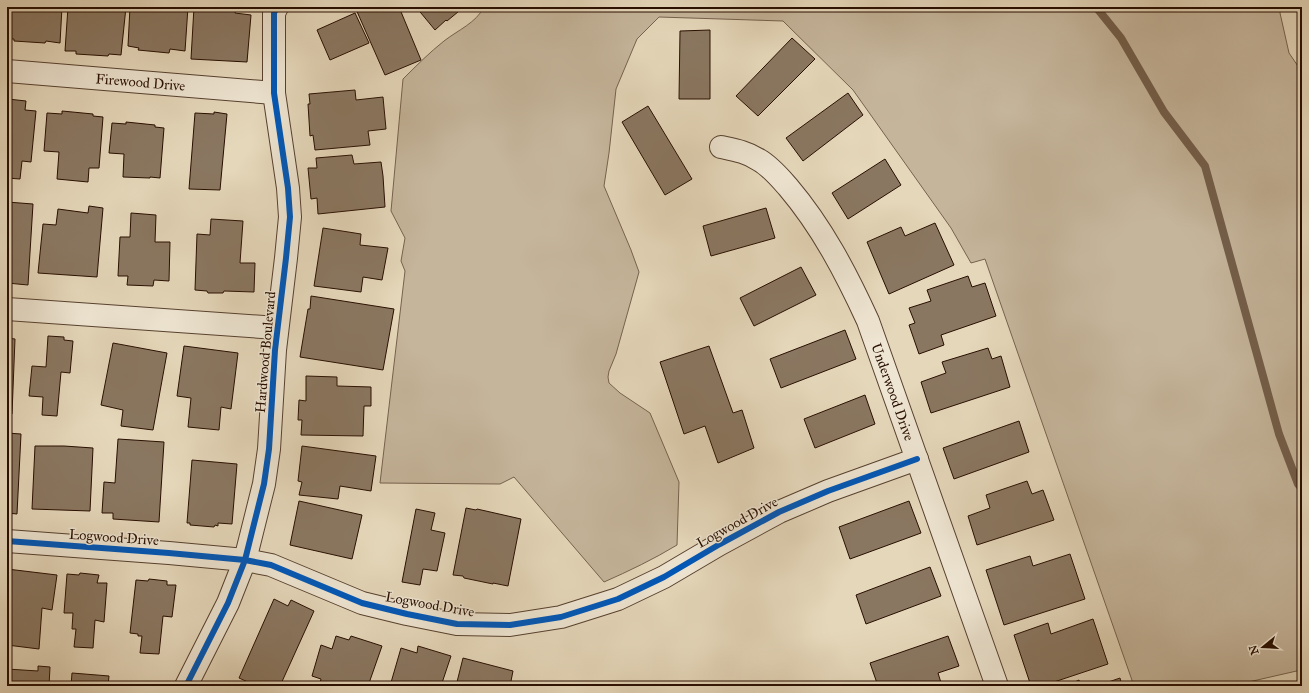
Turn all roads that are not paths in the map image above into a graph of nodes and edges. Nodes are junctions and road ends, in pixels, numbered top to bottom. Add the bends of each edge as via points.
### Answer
1 (277, 7) edge
2 (7, 71) edge
3 (274, 93) junction
4 (722, 147) dead end
5 (7, 309) edge
6 (277, 328) junction
7 (918, 459) junction
8 (7, 541) edge
9 (245, 560) junction
10 (186, 686) edge
11 (997, 686) edge

1 - 3 street, Hardwood Boulevard via 274,12
2 - 3 street, Firewood Drive
3 - 6 street, Hardwood Boulevard via 290,217
4 - 7 street, Underwood Drive via 742,151 760,160 781,179 816,224 841,265 868,321
5 - 6 street
6 - 9 street, Hardwood Boulevard via 269,449 264,484
7 - 9 street, Logwood Drive via 828,491 779,512 664,577 624,596 590,609 536,622 510,625 457,624 407,614 362,603 271,565
7 - 11 street, Underwood Drive
8 - 9 street, Logwood Drive
9 - 10 street, Hardwood Boulevard via 228,603

